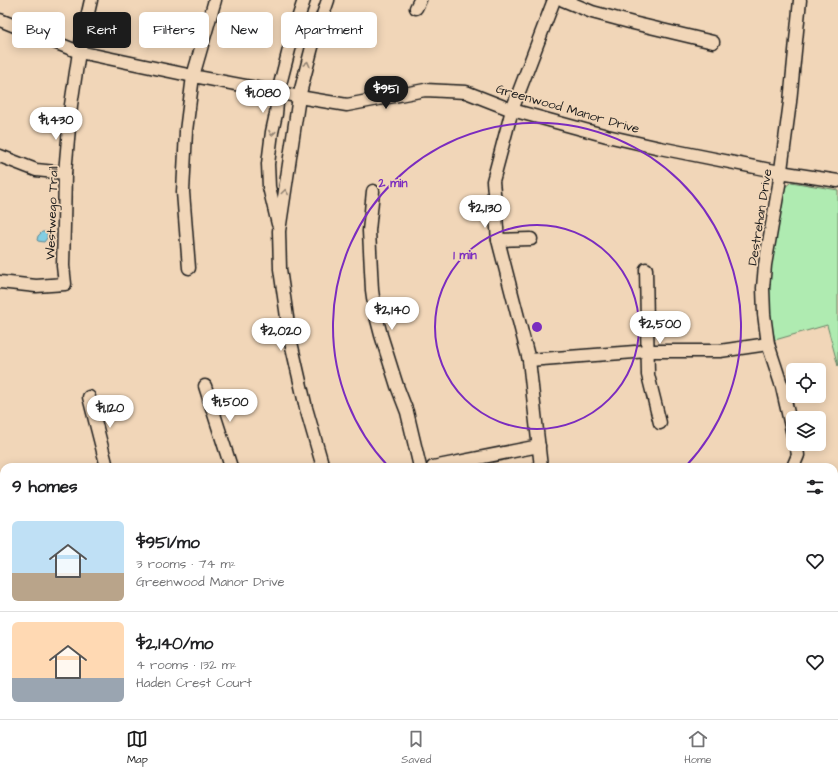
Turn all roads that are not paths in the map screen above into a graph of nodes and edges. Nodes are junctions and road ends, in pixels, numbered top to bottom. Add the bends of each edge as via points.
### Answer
1 (91, 0) edge
2 (215, 0) edge
3 (304, 0) edge
4 (328, 0) edge
5 (554, 0) edge
6 (563, 0) edge
7 (800, 0) edge
8 (0, 20) edge
9 (713, 42) dead end
10 (79, 52) junction
11 (193, 76) junction
12 (278, 92) junction
13 (299, 97) junction
14 (512, 110) junction
15 (0, 156) edge
16 (780, 172) junction
17 (65, 173) junction
18 (838, 182) edge
19 (373, 191) dead end
20 (279, 231) junction
21 (531, 239) dead end
22 (498, 240) junction
23 (189, 268) dead end
24 (646, 269) dead end
25 (0, 282) edge
26 (768, 344) junction
27 (648, 351) junction
28 (529, 360) junction
29 (205, 386) dead end
30 (89, 398) dead end
31 (788, 411) edge
32 (660, 423) dead end
33 (539, 446) junction
34 (797, 451) edge
35 (106, 463) edge
36 (230, 463) edge
37 (322, 463) edge
38 (419, 463) edge
39 (453, 463) edge
40 (541, 463) edge
41 (795, 463) edge

1 - 10 street, Westwego Trail
2 - 11 street
3 - 12 street
13 -> 4 street
5 - 14 street
6 - 9 street via 592,12
7 - 16 street, Destrehan Drive
8 - 10 street, Greenwood Manor Drive
10 - 11 street, Greenwood Manor Drive
10 - 17 street, Westwego Trail
11 - 12 street, Greenwood Manor Drive
11 - 23 street via 186,131 183,192
12 - 13 street, Greenwood Manor Drive
12 -> 20 street via 268,164
13 - 14 street, Greenwood Manor Drive via 347,105 425,90 466,92
20 -> 13 street
14 - 16 street, Greenwood Manor Drive via 607,136
14 - 22 street via 493,181
15 - 17 street via 36,170
16 - 18 street, Greenwood Manor Drive
16 - 26 street, Destrehan Drive via 763,288
17 - 25 street, Westwego Trail via 65,284 36,286
19 - 38 street via 369,231 375,312
20 - 37 street via 280,269 290,338
21 - 22 street
22 - 28 street
24 - 27 street
26 - 27 street via 720,351
26 - 31 street, Destrehan Drive
27 - 28 street
27 - 32 street via 648,375
28 - 33 street
29 - 36 street
30 - 35 street
33 - 39 street
33 - 40 street
34 - 41 street

